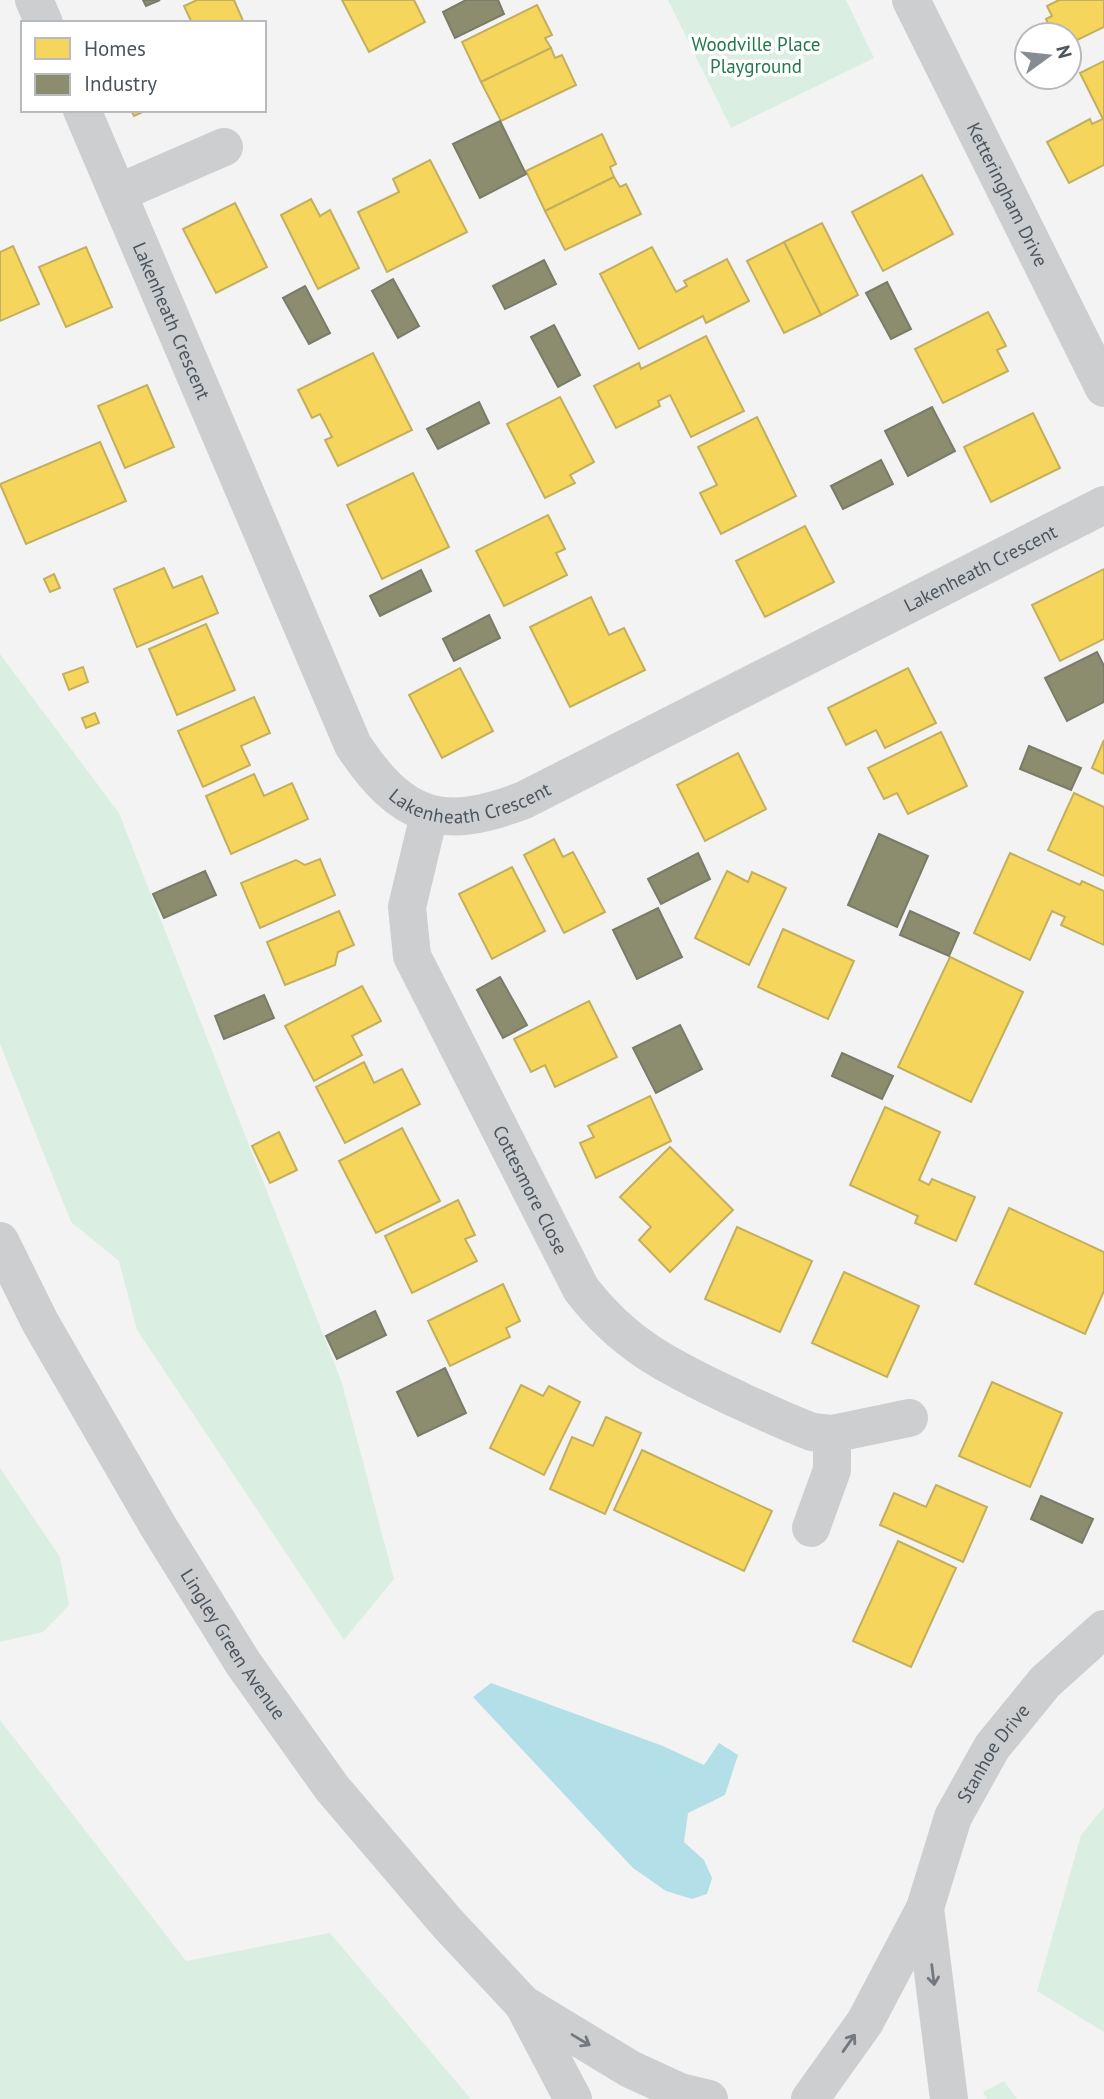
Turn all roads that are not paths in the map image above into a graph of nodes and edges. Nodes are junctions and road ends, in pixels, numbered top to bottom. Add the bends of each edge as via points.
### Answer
1 (34, 0) edge
2 (911, 0) edge
3 (43, 21) edge
4 (83, 112) edge
5 (224, 148) dead end
6 (118, 193) junction
7 (1104, 388) edge
8 (1104, 505) edge
9 (429, 815) junction
10 (0, 1241) edge
11 (909, 1418) dead end
12 (832, 1434) junction
13 (811, 1528) dead end
14 (1104, 1629) edge
15 (925, 1908) junction
16 (523, 2004) junction
17 (573, 2099) edge
18 (709, 2099) edge
19 (810, 2099) edge
20 (949, 2099) edge

1 - 3 street
2 - 7 street, Ketteringham Drive
4 - 6 street, Lakenheath Crescent
5 - 6 street
6 - 9 street, Lakenheath Crescent via 353,745 385,785
8 - 9 street, Lakenheath Crescent via 524,800 464,818
9 - 12 street, Cottesmore Close via 407,906 412,956 581,1289 619,1333 667,1366 790,1424
10 - 16 street, Lingley Green Avenue via 47,1334 243,1663 332,1788
11 - 12 street, Cottesmore Close
12 - 13 street via 832,1471
14 - 15 street, Stanhoe Drive via 1045,1682 992,1747 953,1817
19 -> 15 street, Stanhoe Drive via 864,2022
15 -> 20 street, Stanhoe Drive
16 - 17 street, Lingley Green Avenue
16 -> 18 street, Lingley Green Avenue via 631,2069 680,2092

